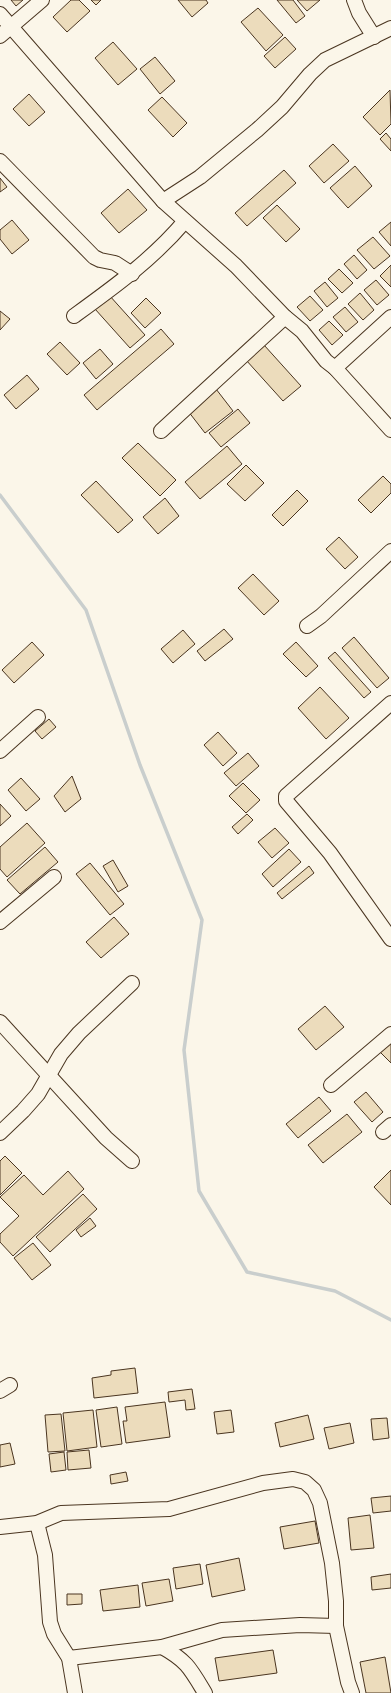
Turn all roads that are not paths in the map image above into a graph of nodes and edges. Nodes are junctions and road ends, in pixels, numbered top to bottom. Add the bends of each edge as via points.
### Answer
1 (42, 0) edge
2 (354, 0) edge
3 (0, 14) edge
4 (11, 26) junction
5 (391, 28) edge
6 (0, 36) edge
7 (374, 37) junction
8 (0, 161) edge
9 (163, 201) junction
10 (185, 221) junction
11 (132, 274) junction
12 (74, 316) dead end
13 (285, 317) junction
14 (391, 317) edge
15 (335, 368) junction
16 (391, 430) edge
17 (161, 431) dead end
18 (391, 551) edge
19 (307, 626) dead end
20 (391, 703) edge
21 (38, 717) dead end
22 (0, 751) edge
23 (54, 877) dead end
24 (0, 922) edge
25 (391, 939) edge
26 (132, 983) dead end
27 (0, 1022) edge
28 (391, 1034) edge
29 (49, 1075) junction
30 (331, 1085) dead end
31 (0, 1133) edge
32 (132, 1161) dead end
33 (37, 1523) junction
34 (0, 1527) edge
35 (336, 1626) junction
36 (162, 1647) junction
37 (69, 1658) junction
38 (75, 1693) edge
39 (205, 1693) edge
40 (352, 1693) edge

1 - 4 street
2 - 7 street
3 - 4 street
4 - 6 street
4 - 9 street
5 - 7 street
7 - 9 street via 325,60 257,130 200,178
8 - 11 street via 94,257 115,263
9 - 10 street
10 - 11 street via 168,241
10 - 13 street via 236,266
11 - 12 street
13 - 15 street via 302,331 326,361
13 - 17 street
14 - 15 street
15 - 16 street
18 - 19 street
20 - 25 street via 286,796 286,801 330,853
21 - 22 street
23 - 24 street
26 - 29 street via 79,1033 61,1054
27 - 29 street
28 - 30 street
29 - 31 street via 38,1094
29 - 32 street via 106,1138
33 - 34 street
33 - 35 street via 61,1513 169,1509 263,1484 293,1479 305,1482 314,1490 320,1503 332,1563
33 - 37 street via 45,1555 50,1622 56,1638
35 - 36 street via 300,1625 222,1630
35 - 40 street
36 - 37 street
36 - 39 street via 180,1657
37 - 38 street

